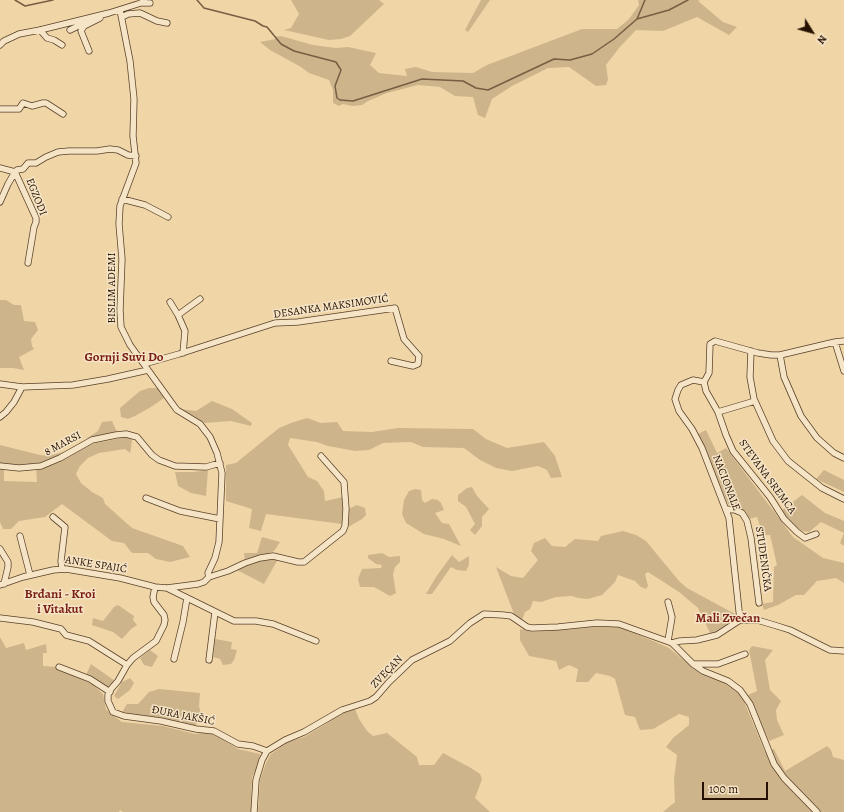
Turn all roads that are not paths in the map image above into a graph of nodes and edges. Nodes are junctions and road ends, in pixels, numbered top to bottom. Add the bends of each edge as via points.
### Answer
1 (143, 1) edge
2 (150, 3) dead end
3 (120, 10) junction
4 (109, 13) junction
5 (122, 17) junction
6 (168, 23) dead end
7 (87, 24) junction
8 (40, 30) junction
9 (70, 30) dead end
10 (0, 45) edge
11 (62, 45) dead end
12 (89, 51) dead end
13 (0, 109) edge
14 (64, 114) dead end
15 (136, 156) junction
16 (0, 168) edge
17 (15, 172) junction
18 (122, 199) junction
19 (0, 202) edge
20 (168, 217) dead end
21 (28, 262) dead end
22 (200, 299) dead end
23 (170, 302) dead end
24 (178, 315) junction
25 (844, 341) edge
26 (836, 342) junction
27 (751, 351) junction
28 (184, 353) junction
29 (780, 355) junction
30 (391, 361) dead end
31 (144, 364) junction
32 (148, 370) junction
33 (844, 371) edge
34 (704, 382) junction
35 (0, 384) edge
36 (22, 387) junction
37 (755, 401) junction
38 (718, 412) junction
39 (0, 417) edge
40 (321, 456) dead end
41 (844, 458) edge
42 (220, 463) junction
43 (0, 466) edge
44 (146, 498) dead end
45 (844, 499) edge
46 (726, 509) junction
47 (53, 517) dead end
48 (220, 519) junction
49 (816, 534) dead end
50 (20, 536) dead end
51 (0, 549) edge
52 (62, 569) junction
53 (30, 575) junction
54 (209, 577) junction
55 (2, 584) edge
56 (155, 587) junction
57 (167, 588) junction
58 (187, 598) junction
59 (668, 602) dead end
60 (759, 603) dead end
61 (215, 612) junction
62 (0, 618) edge
63 (740, 620) junction
64 (316, 641) dead end
65 (670, 642) junction
66 (844, 651) edge
67 (745, 654) dead end
68 (174, 659) dead end
69 (209, 660) dead end
70 (693, 664) junction
71 (127, 665) junction
72 (60, 666) dead end
73 (110, 692) junction
74 (268, 751) junction
75 (254, 812) edge
76 (817, 812) edge

1 - 2 street
1 - 3 street
3 - 4 street
3 - 5 street, BISLIM ADEMI
4 - 7 street
4 - 8 street
5 - 6 street via 140,13
5 - 15 street, BISLIM ADEMI via 134,99 133,136
7 - 9 street
7 - 12 street via 81,31
8 - 10 street via 12,36
8 - 11 street via 47,38
13 - 14 street via 19,108 23,103 32,106 43,103
15 - 17 street via 110,149 64,152 36,163 28,163
15 - 18 street, BISLIM ADEMI via 134,170
16 - 17 street
17 - 19 street, EGZODI
17 - 21 street, EGZODI via 36,218
18 - 20 street via 145,205
18 - 31 street, BISLIM ADEMI via 119,224 122,259 121,327
22 - 24 street
23 - 24 street
24 - 28 street via 185,331
25 - 26 street
26 - 29 street
26 - 33 street
27 - 29 street via 765,355
27 - 34 street via 713,342 709,347 709,374
27 - 37 street via 750,377
28 - 30 street, DESANKA MAKSIMOVIĆ via 275,324 395,308 404,339 418,356 418,364 413,366
28 - 31 street, DESANKA MAKSIMOVIĆ
29 - 41 street via 784,377 801,416 817,438
31 - 32 street, BISLIM ADEMI
32 - 36 street via 73,385
32 - 42 street, BISLIM ADEMI via 177,410 200,424 206,431
34 - 38 street, STEVANA SREMCA
34 - 46 street, NACIONALE via 693,380 681,385 675,399 679,411 702,448
35 - 36 street
36 - 39 street via 14,402
37 - 38 street
37 - 45 street via 773,441 788,461 822,488
38 - 49 street, STEVANA SREMCA via 733,451 770,496 784,519 805,538
40 - 54 street via 344,482 346,509 343,532 304,562 273,556 260,558
42 - 43 street, 8 MARSI via 206,467 175,466 159,460 137,437 126,434 92,440 41,466
42 - 48 street, BISLIM ADEMI
44 - 48 street via 180,511
46 - 60 street, STUDENIČKA via 742,513 747,521
46 - 63 street, NACIONALE
47 - 52 street via 65,527
48 - 54 street, BISLIM ADEMI via 218,548 208,573
50 - 53 street
51 - 55 street via 8,562
52 - 53 street, ANKE SPAJIĆ
52 - 56 street, ANKE SPAJIĆ via 85,571
53 - 55 street, ANKE SPAJIĆ
54 - 57 street via 198,584
56 - 57 street, ANKE SPAJIĆ
56 - 71 street via 154,602 165,620 161,632 156,641
57 - 58 street
58 - 61 street
58 - 68 street
59 - 65 street via 672,616
61 - 64 street via 234,621 273,624
61 - 69 street
62 - 71 street via 61,629 66,635 89,641
63 - 65 street via 717,635
63 - 66 street via 757,620 774,625 830,650
65 - 70 street
65 - 74 street, ZVEÇAN via 619,624 532,628 511,616 484,614 450,640 412,660 370,701 342,710
67 - 70 street via 718,664
70 - 76 street via 728,681 740,690 750,704 774,764 781,775
71 - 73 street
72 - 73 street via 90,679
73 - 74 street, ÐURA JAKŠIĆ via 108,701 113,712 118,715 214,731 238,744
74 - 75 street, ZVEÇAN via 262,760 256,780

